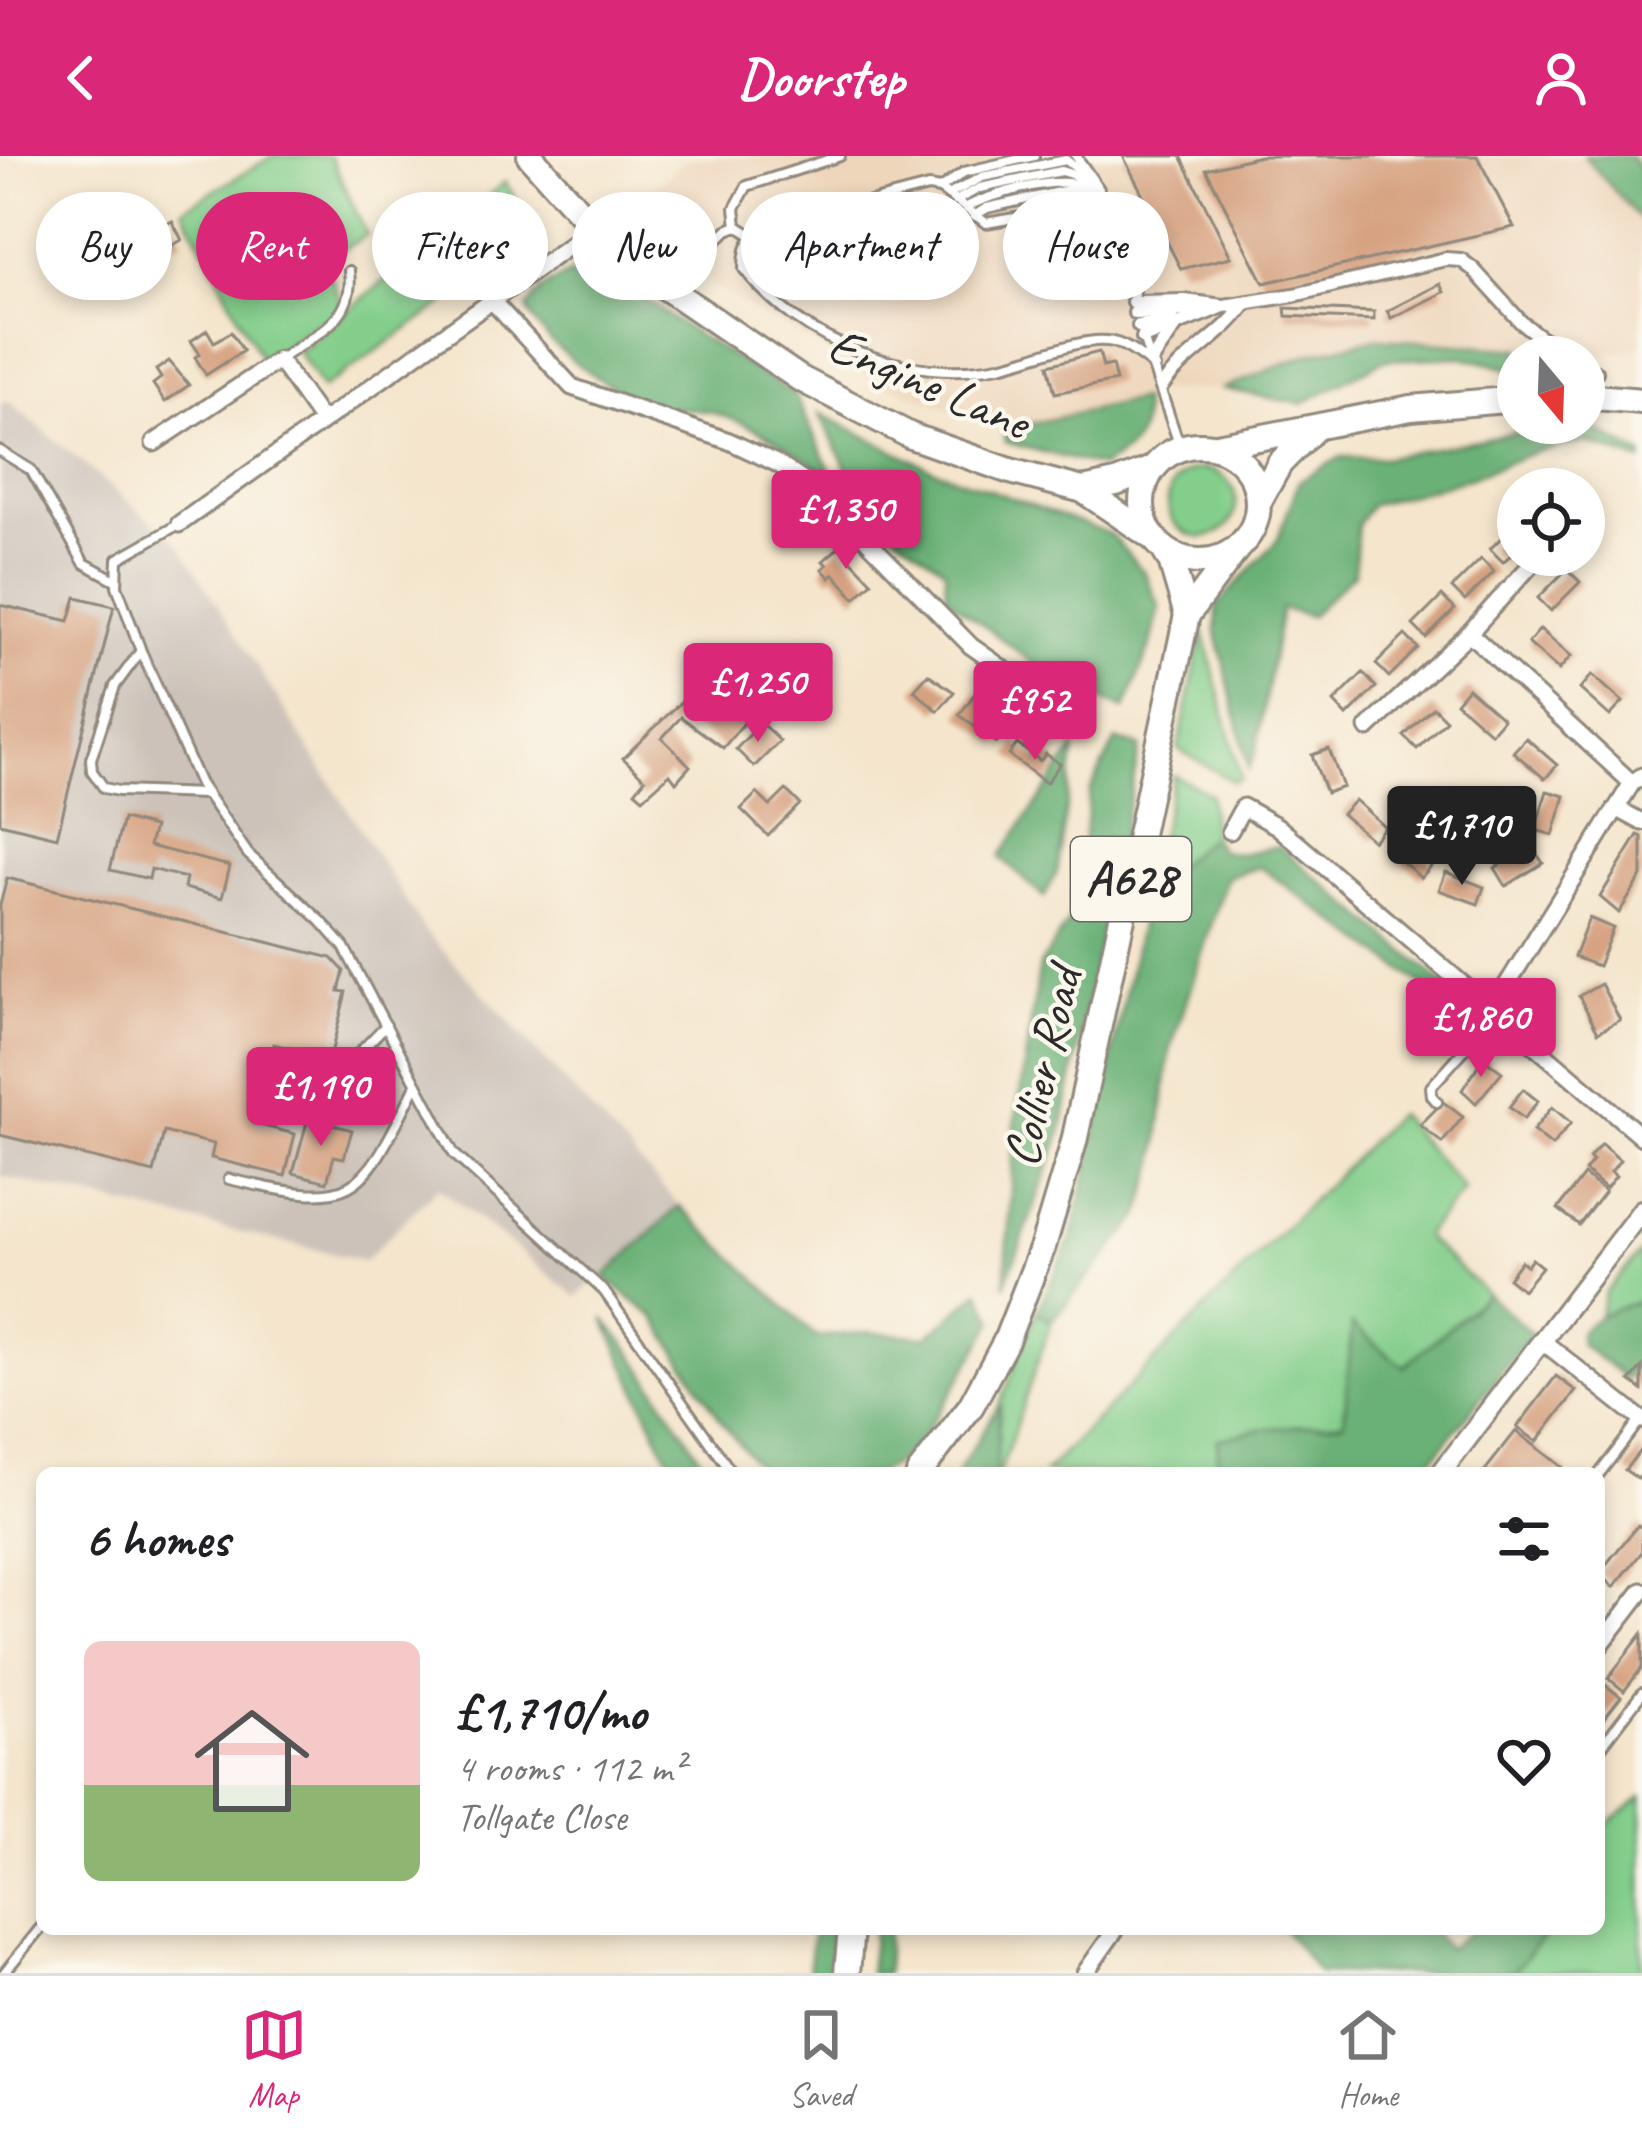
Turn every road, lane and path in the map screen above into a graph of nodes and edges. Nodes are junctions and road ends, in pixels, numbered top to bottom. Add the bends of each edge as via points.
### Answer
1 (530, 156) edge
2 (840, 156) edge
3 (1034, 156) edge
4 (1076, 156) edge
5 (950, 192) edge
6 (954, 192) edge
7 (1015, 192) edge
8 (1086, 192) edge
9 (1091, 192) edge
10 (1094, 192) edge
11 (572, 203) edge
12 (736, 226) junction
13 (741, 229) edge
14 (717, 241) edge
15 (572, 244) edge
16 (349, 271) dead end
17 (680, 300) edge
18 (777, 300) edge
19 (1137, 300) edge
20 (493, 302) junction
21 (1245, 304) junction
22 (1225, 306) junction
23 (1137, 320) junction
24 (1175, 326) junction
25 (1538, 336) edge
26 (279, 360) junction
27 (1153, 364) junction
28 (1162, 386) junction
29 (1605, 398) edge
30 (1497, 401) edge
31 (1642, 401) edge
32 (322, 421) junction
33 (1314, 429) junction
34 (154, 442) dead end
35 (1217, 446) junction
36 (1180, 447) junction
37 (0, 451) edge
38 (1152, 469) junction
39 (1083, 490) junction
40 (1259, 501) junction
41 (179, 524) joint
42 (1159, 543) junction
43 (1238, 547) junction
44 (1521, 576) edge
45 (117, 580) junction
46 (1187, 615) junction
47 (1469, 633) junction
48 (141, 651) junction
49 (1074, 719) dead end
50 (1368, 728) dead end
51 (1637, 779) edge
52 (207, 794) junction
53 (1618, 809) junction
54 (1642, 822) edge
55 (1230, 831) dead end
56 (1495, 1010) junction
57 (386, 1025) junction
58 (417, 1084) junction
59 (290, 1086) dead end
60 (1437, 1102) dead end
61 (1642, 1137) edge
62 (229, 1179) dead end
63 (1642, 1210) edge
64 (1541, 1340) junction
65 (1641, 1419) edge
66 (938, 1460) edge
67 (728, 1467) edge
68 (1446, 1467) edge
69 (1604, 1467) edge
70 (1642, 1591) edge
71 (1605, 1639) edge
72 (1642, 1694) edge
73 (1605, 1742) edge
74 (36, 1934) edge
75 (851, 1935) edge
76 (1112, 1935) edge
77 (4, 1973) edge
78 (848, 1973) edge
79 (1085, 1973) edge

1 - 11 main road, Engine Lane
2 - 12 lane via 747,186
3 - 5 lane via 964,172
4 - 10 lane via 1093,176
6 - 9 lane via 982,177 1066,160
7 - 8 lane via 1065,181
12 - 13 lane
12 - 14 lane
15 - 20 street
16 - 26 lane via 344,312
17 - 39 main road, Engine Lane via 799,378 911,436
18 - 27 lane via 887,363 941,373 1103,340
19 - 23 lane
20 - 32 street
20 - 49 street via 572,387 729,440 820,492 971,646
21 - 22 street
21 - 25 street via 1461,260
21 - 28 street
22 - 23 street
22 - 23 street via 1185,301
22 - 24 street
23 - 24 street
23 - 27 lane
24 - 27 street
26 - 32 street
26 - 34 street
27 - 28 lane
28 - 36 lane
29 - 31 main road
30 - 33 main road
32 - 41 street
33 - 35 main road
33 - 40 main road, A628 via 1280,463
35 - 36 main road
35 - 40 main road via 1247,467
36 - 38 main road
37 - 45 lane via 31,470 84,563
38 - 39 main road
38 - 42 main road, A628 via 1142,497
39 - 42 main road, Engine Lane
40 - 43 main road, A628
41 - 45 lane via 118,559
42 - 43 main road via 1192,561
42 - 46 main road, Collier Road / A628
43 - 46 main road, Collier Road / A628
44 - 47 street
45 - 48 lane
46 - 66 main road, Collier Road / A628 via 1074,1142 1006,1341
47 - 50 street
47 - 51 street
48 - 52 lane
48 - 52 lane via 115,686 92,771 104,788 118,791
51 - 53 street
52 - 57 lane via 248,854 344,947
53 - 54 street
53 - 56 street
55 - 56 street via 1244,807 1277,826
56 - 60 lane via 1431,1087
56 - 61 street
57 - 58 lane
57 - 59 lane via 358,1054 344,1096
58 - 62 lane via 379,1160 344,1189 307,1196
58 - 67 lane via 454,1154 604,1291
63 - 64 street
64 - 65 street
64 - 68 street
65 - 69 lane
70 - 71 street
72 - 73 lane
74 - 77 lane
75 - 78 main road
76 - 79 street

